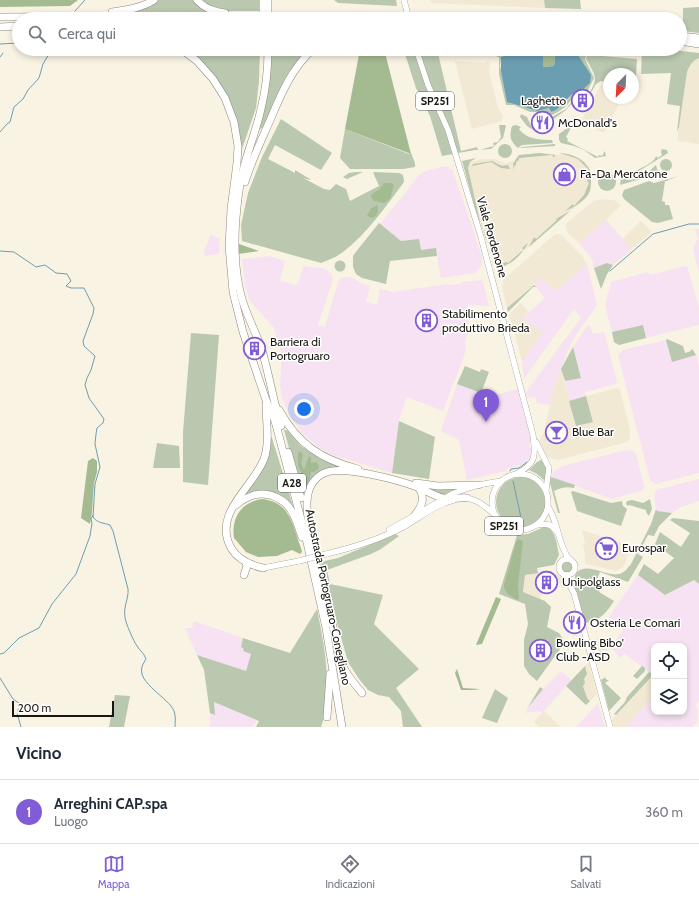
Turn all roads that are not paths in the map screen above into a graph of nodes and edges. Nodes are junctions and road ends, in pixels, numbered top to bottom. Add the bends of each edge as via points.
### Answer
1 (154, 0) edge
2 (197, 0) edge
3 (263, 0) edge
4 (268, 0) edge
5 (404, 0) edge
6 (114, 12) edge
7 (220, 12) edge
8 (263, 12) edge
9 (268, 12) edge
10 (407, 12) edge
11 (0, 17) edge
12 (12, 17) edge
13 (12, 26) edge
14 (0, 27) edge
15 (687, 37) edge
16 (699, 38) edge
17 (687, 42) edge
18 (699, 44) edge
19 (190, 56) edge
20 (264, 56) edge
21 (268, 56) edge
22 (306, 56) edge
23 (418, 56) edge
24 (233, 194) junction
25 (237, 207) junction
26 (266, 400) junction
27 (274, 401) junction
28 (533, 435) junction
29 (516, 474) junction
30 (502, 481) junction
31 (478, 485) junction
32 (418, 487) junction
33 (546, 490) junction
34 (443, 498) junction
35 (467, 498) junction
36 (548, 507) junction
37 (232, 508) junction
38 (494, 514) junction
39 (415, 515) junction
40 (537, 525) junction
41 (558, 535) junction
42 (381, 536) junction
43 (562, 549) junction
44 (569, 559) junction
45 (560, 562) junction
46 (246, 563) junction
47 (314, 565) junction
48 (263, 568) joint
49 (573, 573) junction
50 (244, 575) dead end
51 (564, 575) junction
52 (574, 593) junction
53 (326, 608) junction
54 (326, 628) junction
55 (362, 693) dead end
56 (327, 717) dead end
57 (342, 727) edge
58 (347, 727) edge
59 (610, 727) edge

1 - 6 highway via 134,9
2 - 7 highway via 204,6
3 - 8 highway, bridge
4 - 9 highway, bridge
5 - 10 main road, bridge
11 - 12 highway
13 - 14 highway
15 - 16 highway
17 - 18 highway
19 - 24 highway via 213,79 225,98 234,122 238,146
20 - 24 highway via 259,105
21 - 25 highway via 261,110 247,155
22 - 25 highway via 284,87 256,153
23 - 28 main road, Viale Pordenone / SP251 via 448,130 481,237
24 - 26 highway, Autostrada Portogruaro-Conegliano / A28 via 229,231 233,292 243,332
25 - 27 highway, Autostrada Portogruaro-Conegliano / A28 via 235,243 240,292 260,346
26 - 37 highway via 266,453 258,471
26 - 47 highway, Autostrada Portogruaro-Conegliano / A28
27 - 31 highway via 299,439 337,462 424,485
27 - 47 highway, Autostrada Portogruaro-Conegliano / A28 via 295,476
28 - 29 main road, Viale Pordenone / SP251 via 534,459 526,469
28 - 33 main road, Viale Pordenone / SP251 via 549,468
29 - 30 main road, SP251
29 - 33 main road via 529,475
30 - 31 main road
30 - 38 main road, SP251 via 492,497
31 - 34 main road
32 - 34 highway
32 - 39 highway via 423,502
32 - 47 highway via 336,470 317,478 310,487 307,503
33 - 36 main road, SP251
34 - 35 highway
34 - 39 main road
35 - 38 main road via 484,505
35 - 42 main road via 443,504 406,526
36 - 40 main road, SP251
36 - 41 main road, SP251 via 556,521
37 - 46 highway via 226,525 227,538 233,551
37 - 47 highway via 257,494 272,495 282,500 294,515
38 - 40 main road, SP251 via 509,529 524,531
39 - 42 main road
40 - 41 main road, SP251 via 552,526
41 - 43 main road, SP251
42 - 48 main road, bridge via 345,550
43 - 44 main road
43 - 45 main road
44 - 45 main road
44 - 49 main road via 575,565
45 - 51 main road via 559,569
46 - 48 highway
46 - 50 highway
47 - 53 highway, Autostrada Portogruaro-Conegliano / A28
47 - 54 highway, Autostrada Portogruaro-Conegliano / A28
49 - 51 main road
49 - 52 main road
51 - 52 main road
52 - 59 main road
53 - 55 highway via 334,628 342,664
53 - 58 highway, Autostrada Portogruaro-Conegliano / A28
54 - 56 highway via 330,679
54 - 57 highway, Autostrada Portogruaro-Conegliano / A28

